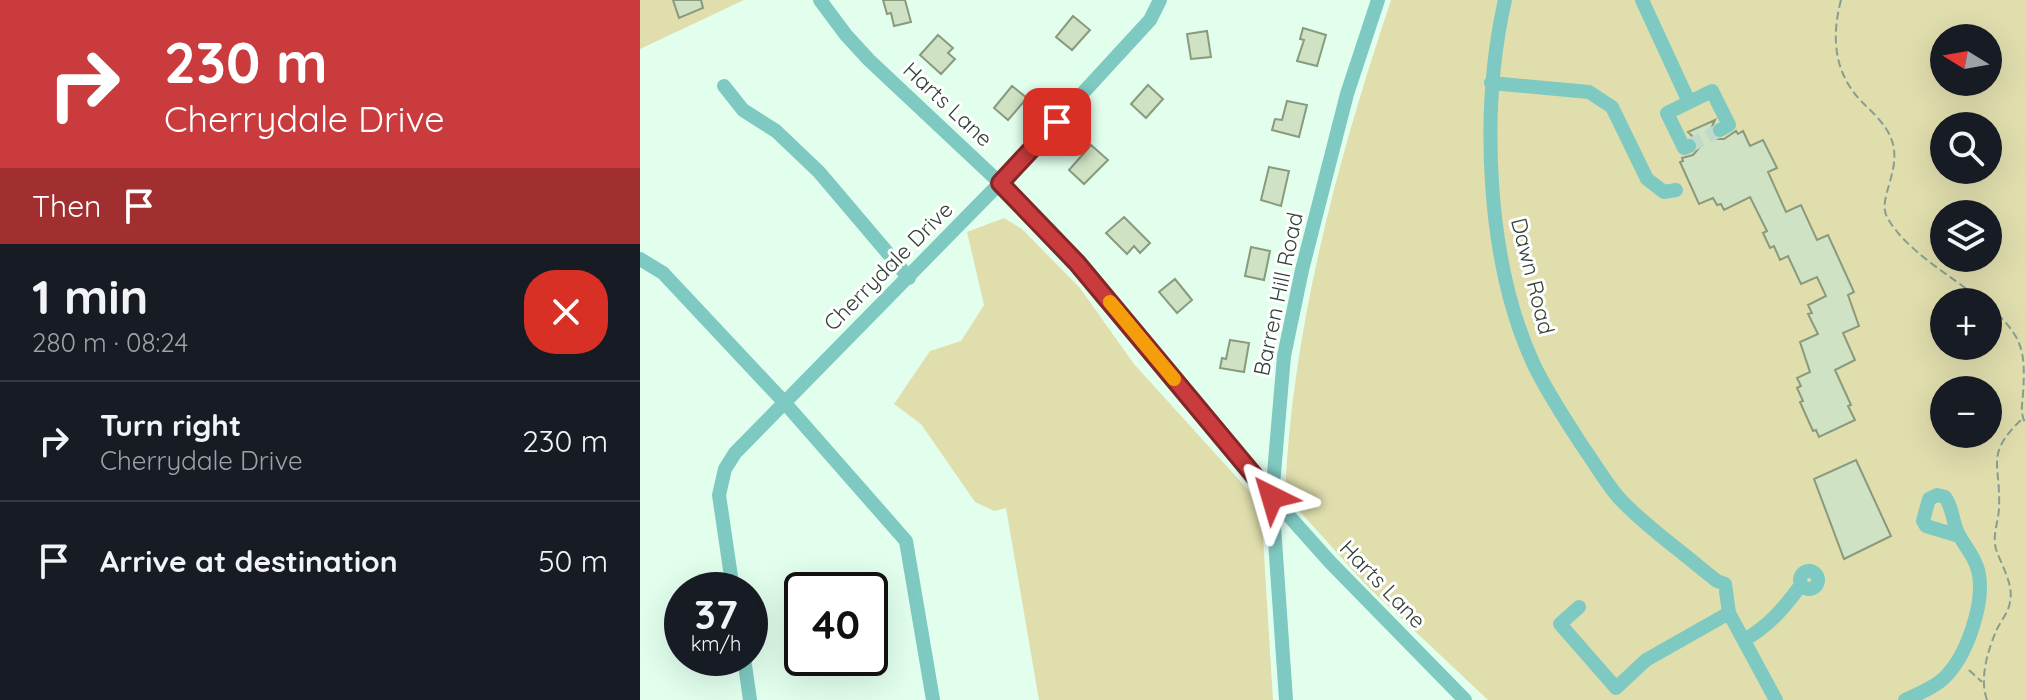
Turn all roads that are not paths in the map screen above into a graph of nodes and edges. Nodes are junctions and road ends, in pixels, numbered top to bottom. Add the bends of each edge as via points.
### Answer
1 (820, 0) edge
2 (1160, 0) edge
3 (1378, 0) edge
4 (1505, 0) edge
5 (1642, 0) edge
6 (1491, 83) junction
7 (724, 86) dead end
8 (1689, 102) junction
9 (1720, 130) dead end
10 (1689, 146) dead end
11 (1000, 183) junction
12 (1676, 190) dead end
13 (640, 259) edge
14 (909, 278) junction
15 (784, 402) junction
16 (1272, 497) junction
17 (1959, 536) dead end
18 (730, 572) edge
19 (1801, 585) dead end
20 (1579, 607) dead end
21 (1729, 613) junction
22 (1744, 640) junction
23 (747, 676) edge
24 (750, 700) edge
25 (933, 700) edge
26 (1286, 700) edge
27 (1465, 700) edge
28 (1776, 700) edge
29 (1905, 700) edge

1 - 11 street, Harts Lane via 869,60
2 - 11 street, Cherrydale Drive via 1141,30
3 - 16 street, Barren Hill Road via 1347,94 1302,270 1284,356
4 - 6 street, Dawn Road
5 - 8 street
6 - 12 street via 1589,92 1604,99 1647,179 1664,192
6 - 21 street, Dawn Road via 1494,210 1510,291 1534,365 1620,499 1725,584
7 - 14 street via 743,110 776,131 819,172
8 - 9 street via 1712,91 1729,125
8 - 10 street via 1667,113 1684,148
11 - 14 street, Cherrydale Drive
11 - 16 street, Harts Lane via 1077,263
13 - 15 street via 663,273
14 - 15 street, Cherrydale Drive
15 - 18 street, Cherrydale Drive via 735,453 721,481
15 - 25 street via 906,541
16 - 26 street, Barren Hill Road
16 - 27 street, Harts Lane
17 - 29 street via 1971,551 1981,584 1971,631 1958,663 1941,681
19 - 22 street via 1763,630
20 - 21 street via 1560,624 1616,688 1646,660
21 - 22 street
22 - 28 street
23 - 24 street

